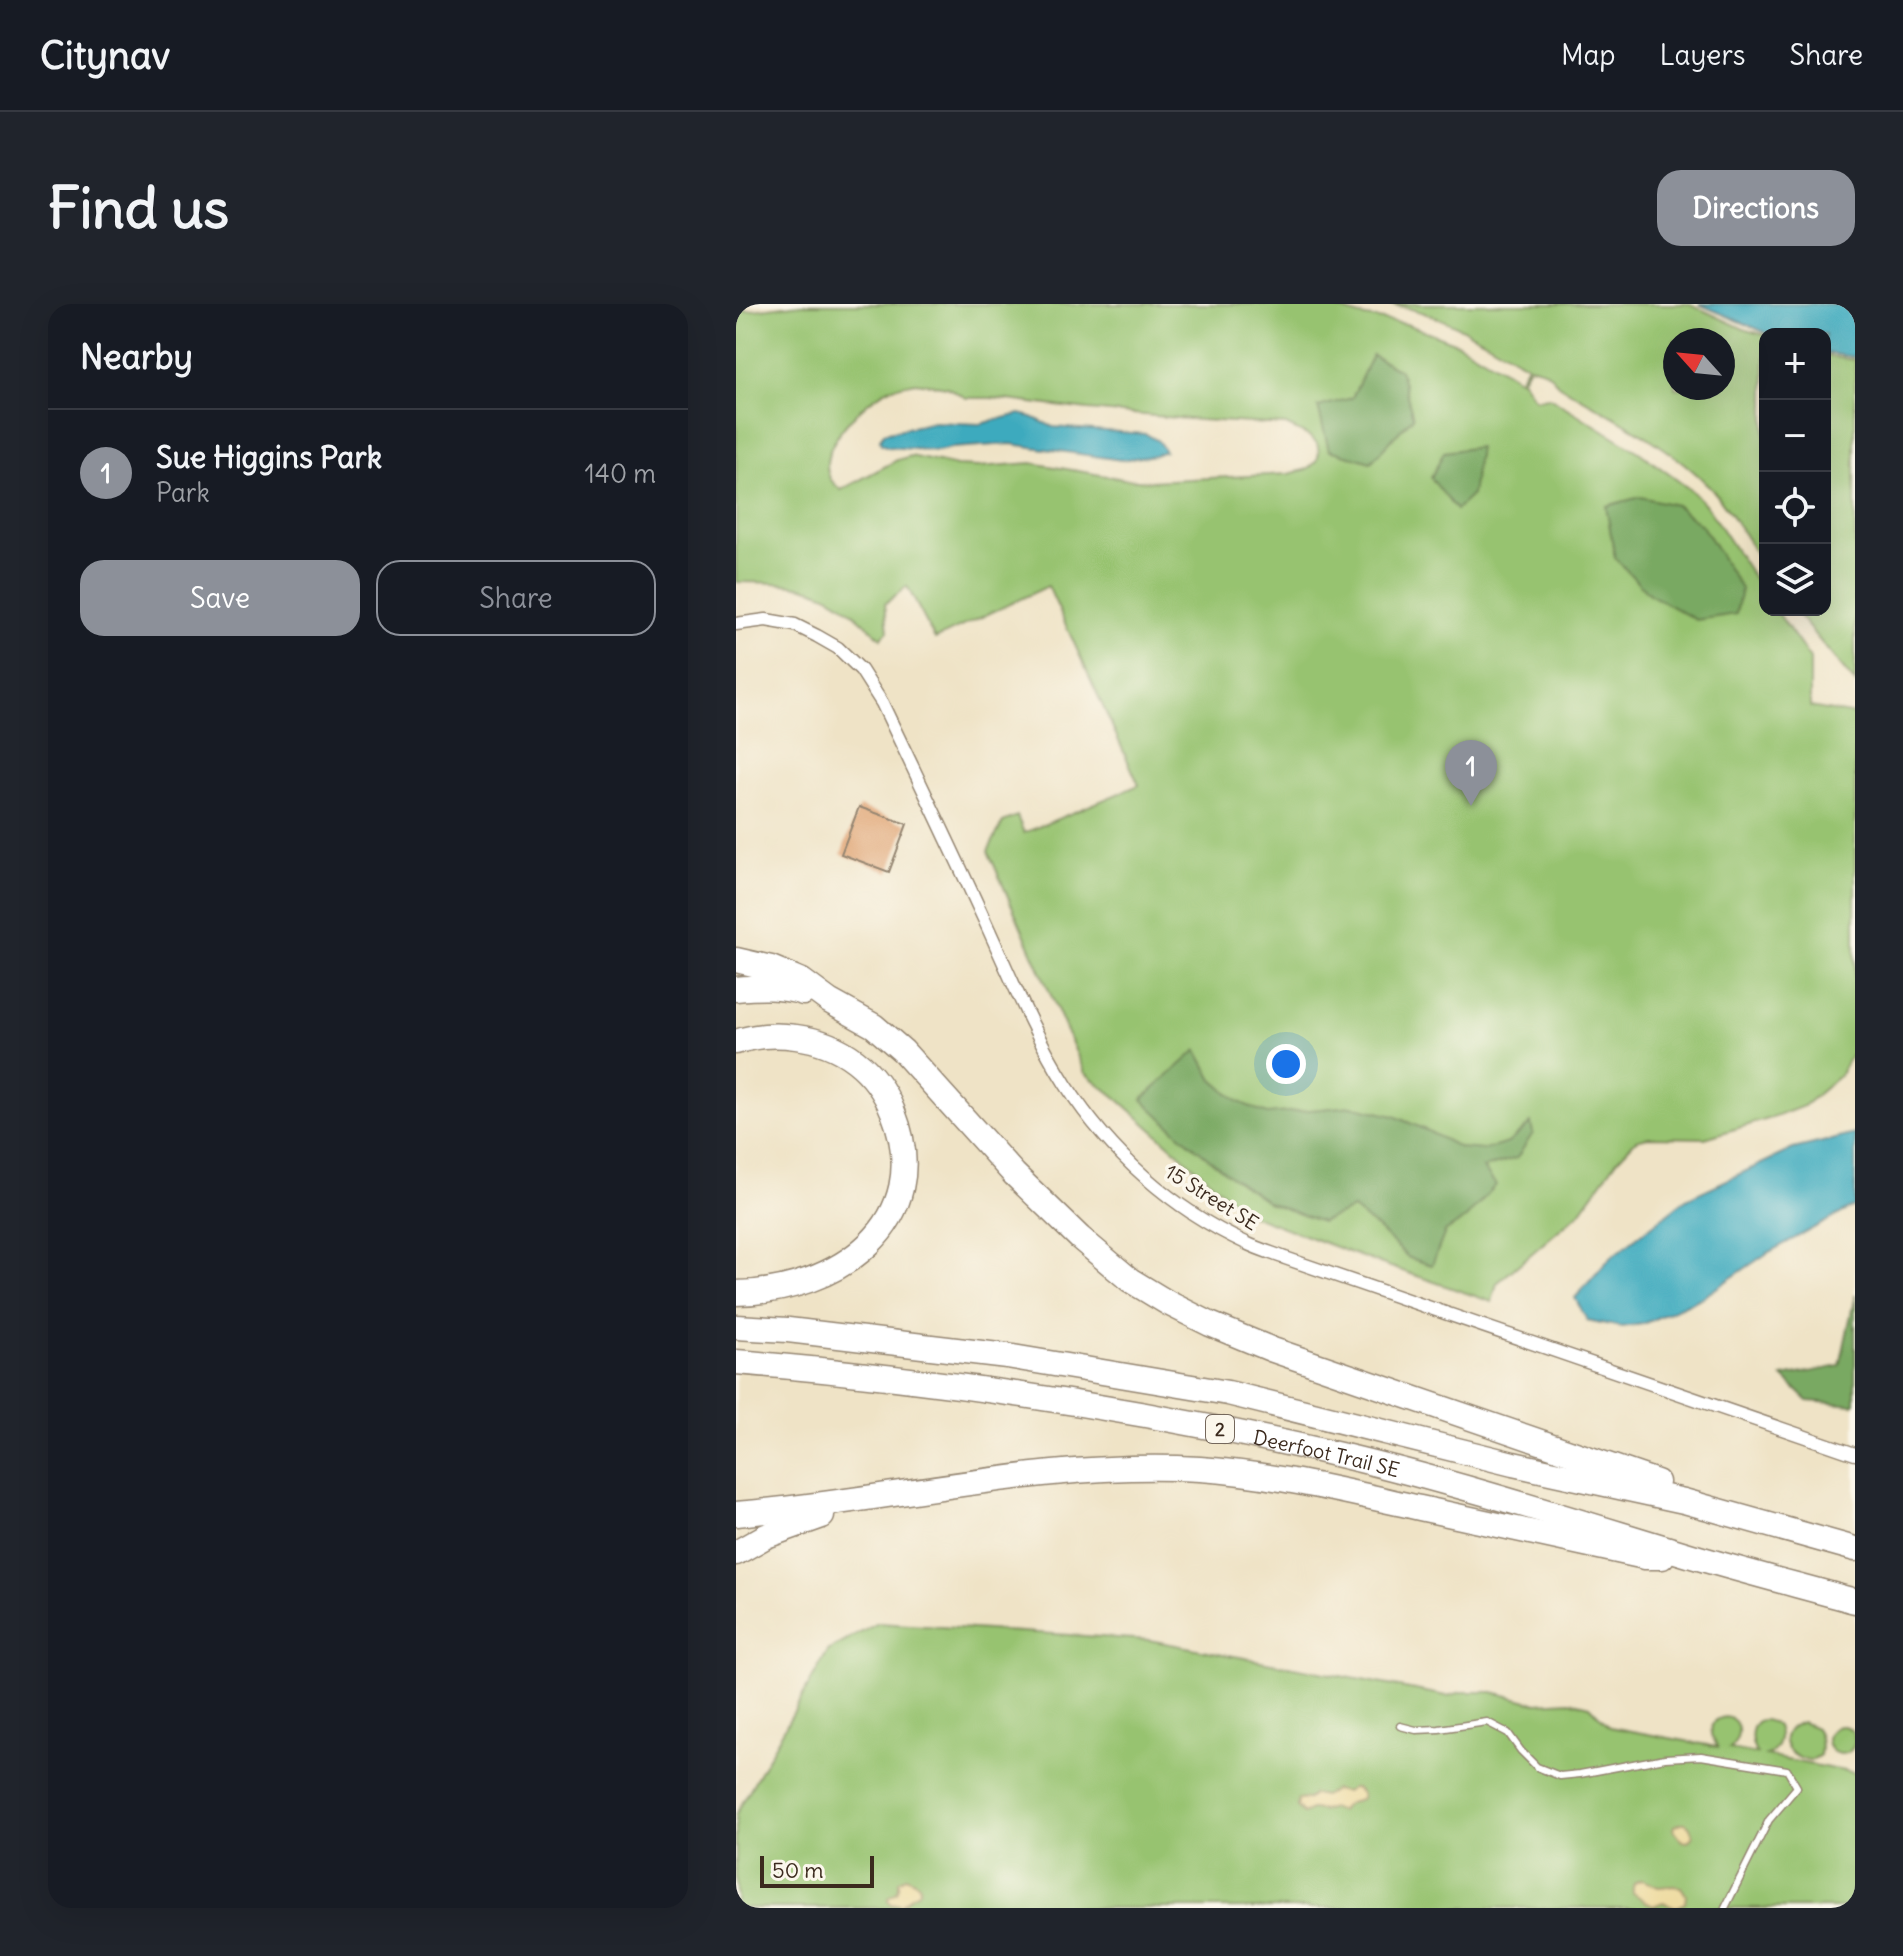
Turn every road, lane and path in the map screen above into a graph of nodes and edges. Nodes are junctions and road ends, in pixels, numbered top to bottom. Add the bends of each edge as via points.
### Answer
1 (736, 624) edge
2 (736, 960) edge
3 (736, 989) edge
4 (829, 1001) junction
5 (736, 1042) edge
6 (736, 1293) edge
7 (736, 1327) edge
8 (736, 1362) edge
9 (1855, 1454) edge
10 (896, 1493) junction
11 (1684, 1501) junction
12 (736, 1514) edge
13 (1855, 1549) edge
14 (736, 1553) edge
15 (1692, 1556) junction
16 (1855, 1601) edge
17 (1400, 1726) dead end
18 (1725, 1908) edge

1 - 9 street, 15 Street SE via 766,620 795,625 838,648 861,670 882,703 1065,1083 1112,1145 1166,1195 1245,1243
2 - 4 highway via 802,981
3 - 4 highway via 788,989
4 - 11 highway via 874,1026 903,1051 1080,1238 1130,1280 1168,1303 1273,1350 1659,1483
5 - 6 highway via 779,1035 840,1050 866,1069 885,1094 903,1156 902,1185 893,1210 858,1254 841,1267 792,1287
7 - 11 highway, Deerfoot Trail SE / 2 via 1007,1356 1228,1393
8 - 15 highway, Deerfoot Trail SE / 2 via 1008,1391 1216,1429 1484,1492
10 - 12 highway
10 - 14 highway via 780,1530
10 - 15 highway via 1067,1472 1199,1469 1339,1490 1645,1557
11 - 13 highway, Deerfoot Trail SE / 2
15 - 16 highway, Deerfoot Trail SE / 2
17 - 18 lane via 1439,1729 1487,1722 1508,1733 1537,1767 1560,1776 1701,1756 1787,1770 1797,1787 1769,1820

